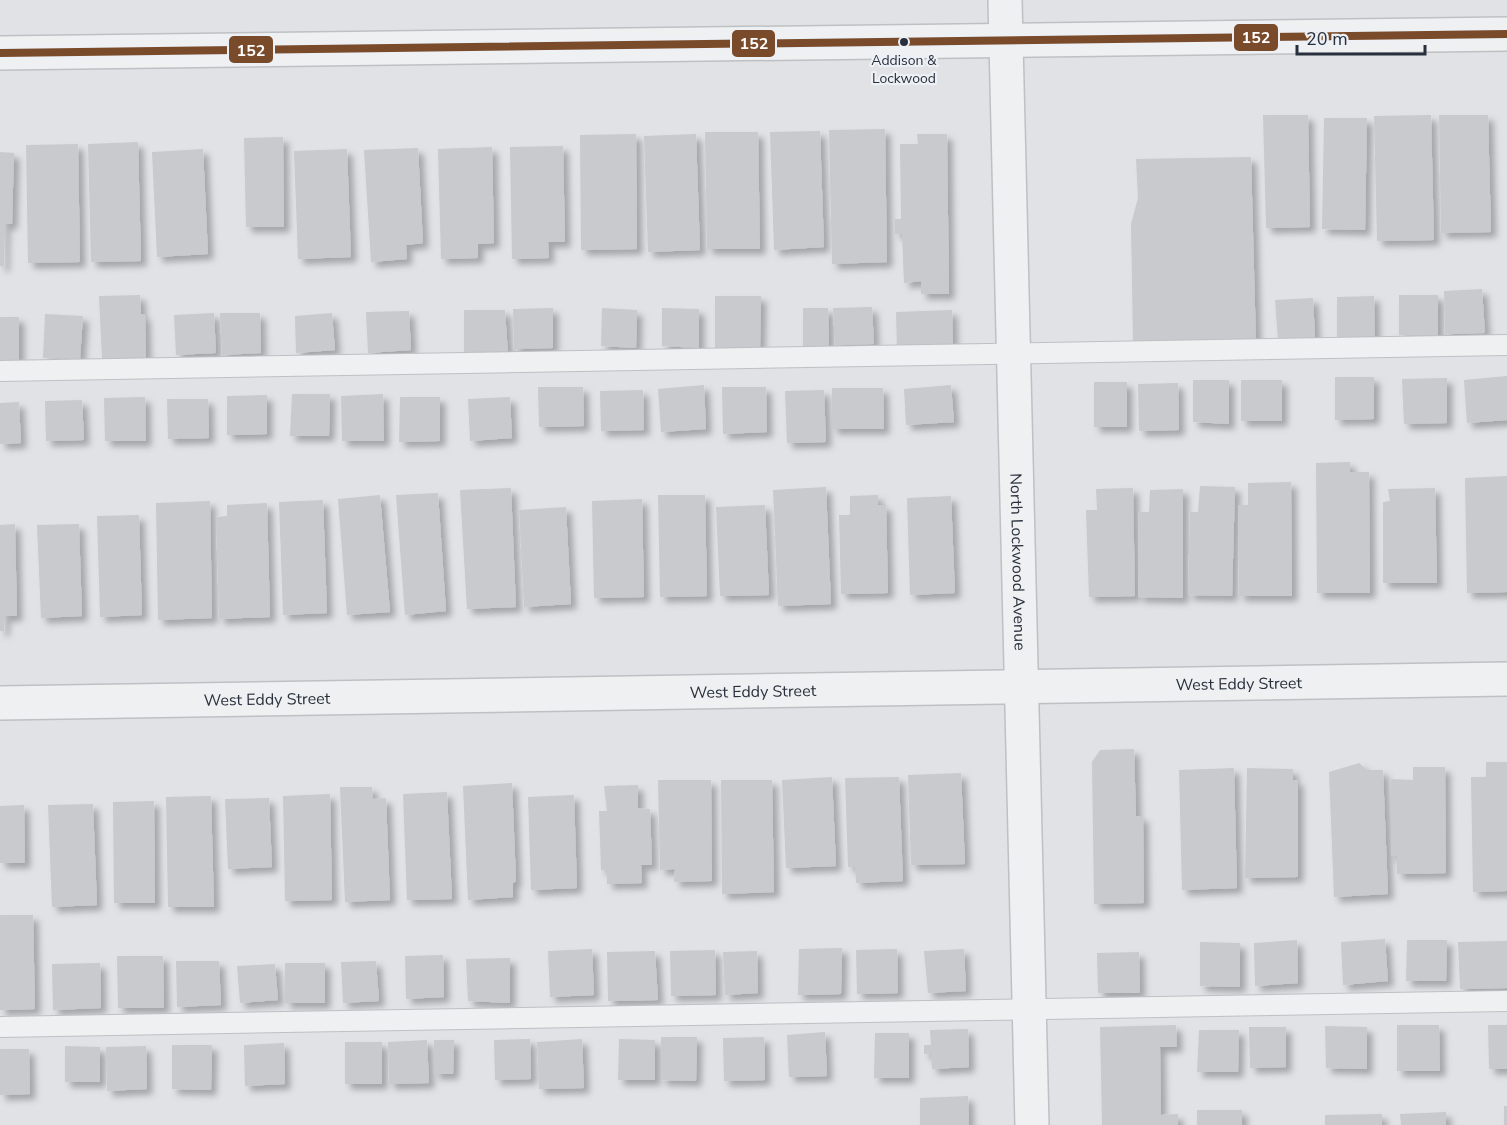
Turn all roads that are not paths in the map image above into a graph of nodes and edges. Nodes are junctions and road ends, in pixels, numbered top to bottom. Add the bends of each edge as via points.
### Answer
1 (1005, 0) edge
2 (1507, 34) edge
3 (1006, 40) junction
4 (0, 52) edge
5 (1507, 345) edge
6 (1013, 354) junction
7 (0, 371) edge
8 (1507, 679) edge
9 (1021, 686) junction
10 (0, 704) edge
11 (1507, 1001) edge
12 (1029, 1009) junction
13 (0, 1027) edge
14 (1032, 1125) edge

1 - 3 street, North Lockwood Avenue
2 - 3 street
3 - 4 street
3 - 6 street, North Lockwood Avenue
5 - 6 lane
6 - 7 lane
6 - 9 street, North Lockwood Avenue
8 - 9 street, West Eddy Street
9 - 10 street, West Eddy Street
9 - 12 street, North Lockwood Avenue
11 - 12 lane
12 - 13 lane
12 - 14 street, North Lockwood Avenue

